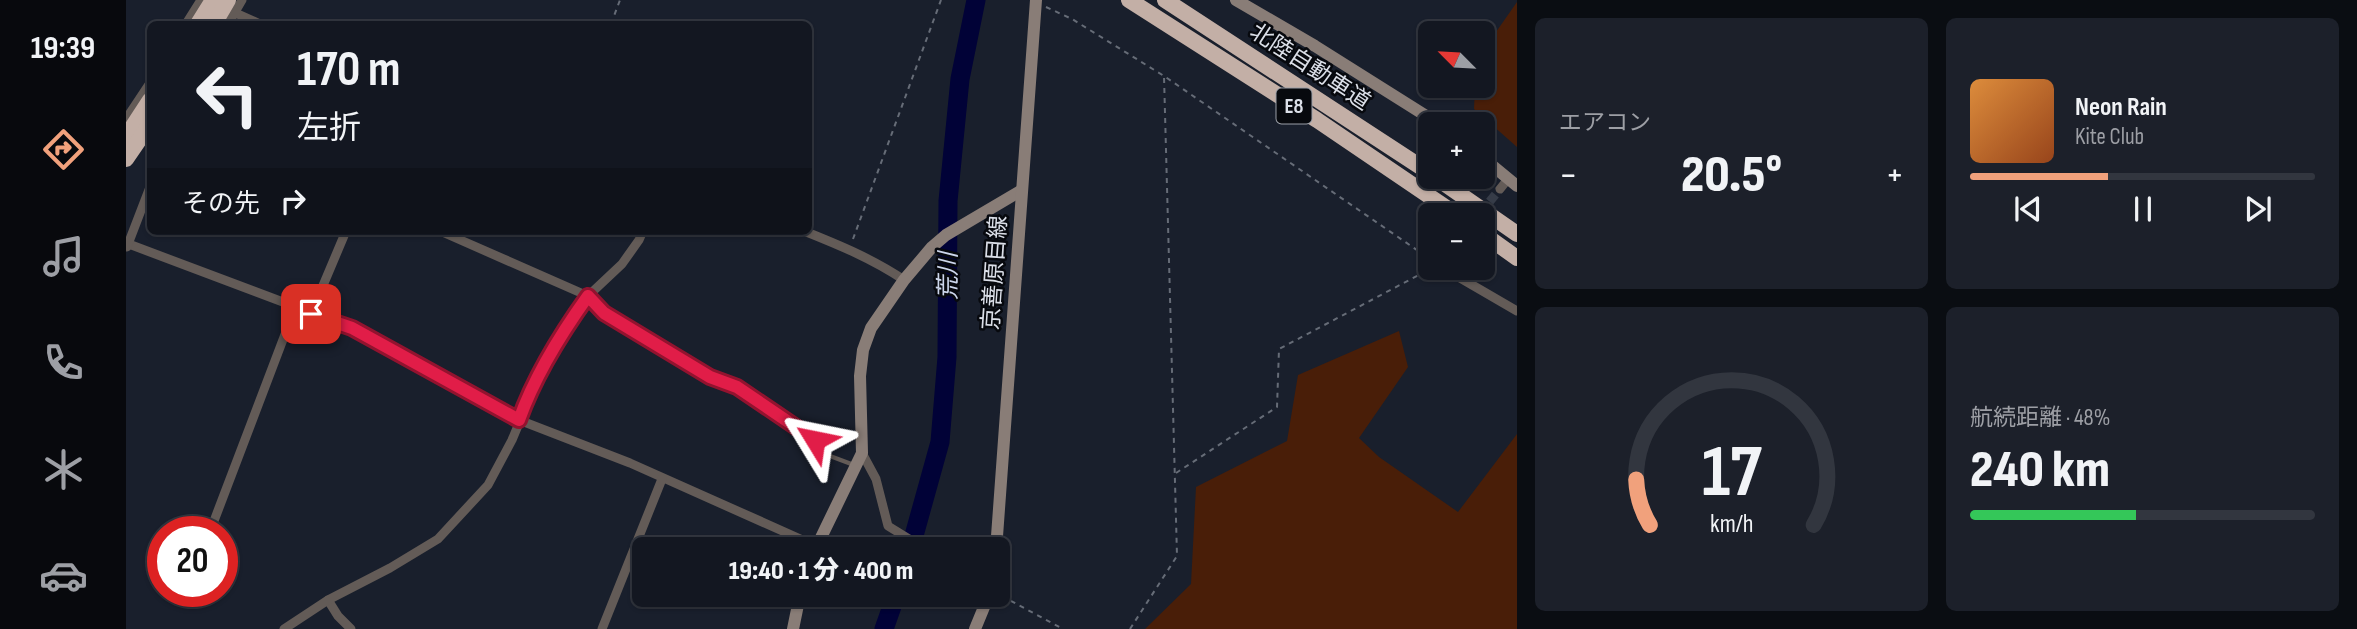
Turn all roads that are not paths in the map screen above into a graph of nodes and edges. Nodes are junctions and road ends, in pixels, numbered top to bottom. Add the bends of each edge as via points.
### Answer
1 (242, 0) edge
2 (1129, 0) edge
3 (1165, 0) edge
4 (1236, 0) edge
5 (1036, 1) edge
6 (217, 3) edge
7 (190, 21) edge
8 (201, 21) edge
9 (214, 21) edge
10 (226, 21) edge
11 (254, 21) edge
12 (147, 88) edge
13 (147, 105) edge
14 (1420, 112) edge
15 (126, 119) edge
16 (147, 128) edge
17 (126, 137) edge
18 (126, 159) edge
19 (1418, 165) edge
20 (1495, 171) edge
21 (1508, 185) edge
22 (1452, 189) edge
23 (1022, 190) junction
24 (147, 195) edge
25 (1439, 203) edge
26 (812, 234) edge
27 (1517, 234) edge
28 (344, 235) edge
29 (449, 235) edge
30 (641, 235) edge
31 (1495, 242) edge
32 (127, 245) edge
33 (1517, 258) edge
34 (904, 280) junction
35 (1464, 280) edge
36 (588, 296) junction
37 (295, 308) junction
38 (1517, 311) edge
39 (311, 314) junction
40 (519, 420) junction
41 (862, 453) junction
42 (857, 466) junction
43 (662, 479) junction
44 (216, 516) edge
45 (791, 537) edge
46 (822, 537) edge
47 (906, 537) edge
48 (997, 537) edge
49 (328, 600) junction
50 (798, 607) edge
51 (984, 607) edge
52 (284, 629) edge
53 (351, 629) edge
54 (602, 629) edge
55 (793, 629) edge
56 (975, 629) edge

1 - 6 street
2 - 25 highway, 北陸自動車道 / E8
3 - 19 highway, 北陸自動車道 / E8
4 - 14 street
5 - 23 street, 京善原目線
6 - 7 street
6 - 8 highway
6 - 9 highway
6 - 10 street
6 - 11 street
12 - 15 street
13 - 17 highway
16 - 18 highway
20 - 21 street
22 - 27 highway
23 - 34 street via 946,234
23 - 48 street, 京善原目線
24 - 32 street
26 - 34 street via 850,249
28 - 39 street
29 - 36 street
30 - 36 street via 622,264
31 - 33 highway
32 - 37 street
34 - 41 street via 872,328 863,351
35 - 38 street
36 - 40 street via 561,332
36 - 42 lane via 604,313 710,377 737,387 815,440 830,456
37 - 39 street
37 - 44 street
39 - 40 street via 352,328
40 - 43 street
40 - 49 street via 488,485 438,539
41 - 42 street
41 - 47 street via 876,479 888,526
42 - 46 street
43 - 45 street
43 - 54 street
49 - 52 street
49 - 53 street
50 - 55 street
51 - 56 street

